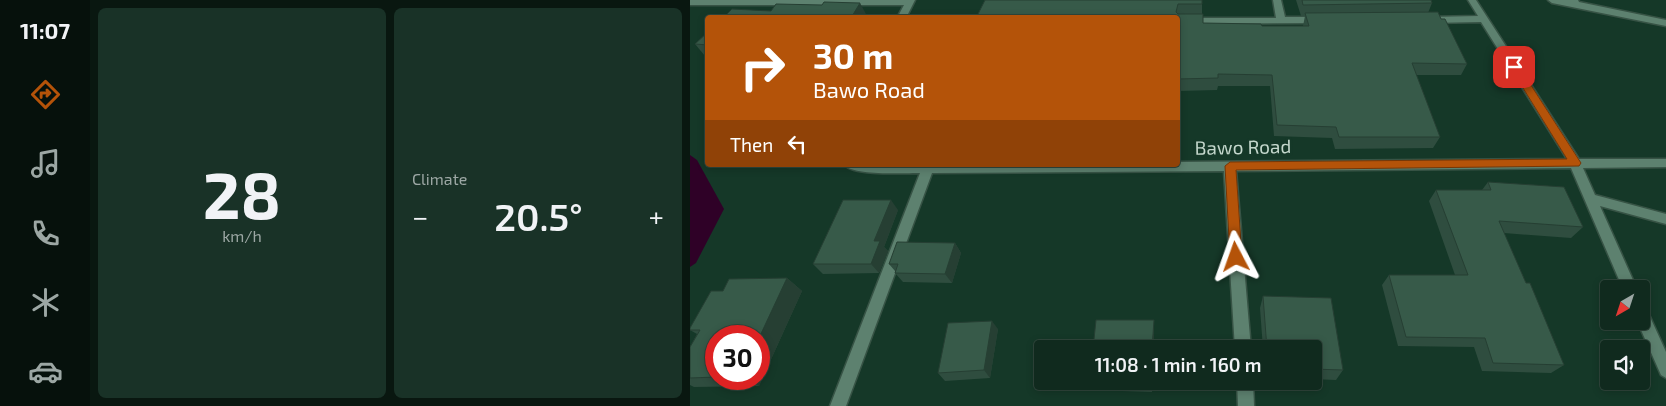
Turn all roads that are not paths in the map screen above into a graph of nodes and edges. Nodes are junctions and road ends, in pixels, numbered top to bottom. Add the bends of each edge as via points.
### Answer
1 (1277, 0) edge
2 (1472, 0) edge
3 (1552, 0) edge
4 (910, 1) edge
5 (690, 2) edge
6 (1575, 2) edge
7 (903, 15) edge
8 (1484, 19) junction
9 (1281, 20) junction
10 (1329, 20) edge
11 (1416, 20) edge
12 (1180, 21) edge
13 (1666, 23) edge
14 (1575, 163) junction
15 (1666, 163) edge
16 (1180, 166) edge
17 (1230, 166) junction
18 (868, 167) edge
19 (1129, 167) edge
20 (928, 169) junction
21 (1591, 199) junction
22 (1666, 219) edge
23 (1626, 280) edge
24 (1648, 330) edge
25 (1242, 340) edge
26 (1666, 370) edge
27 (1245, 390) edge
28 (838, 406) edge
29 (1246, 406) edge

1 - 9 street
2 - 8 street
3 - 6 street
4 - 5 street
4 - 7 street
6 - 13 street
8 - 11 street
8 - 14 street
9 - 10 street
9 - 12 street
14 - 15 street, Bawo Road
14 - 17 street, Bawo Road
14 - 21 street
16 - 17 street, Bawo Road
17 - 25 street
18 - 20 street, Bawo Road
19 - 20 street, Bawo Road
20 - 28 street
21 - 22 street
21 - 23 street
24 - 26 street
27 - 29 street

